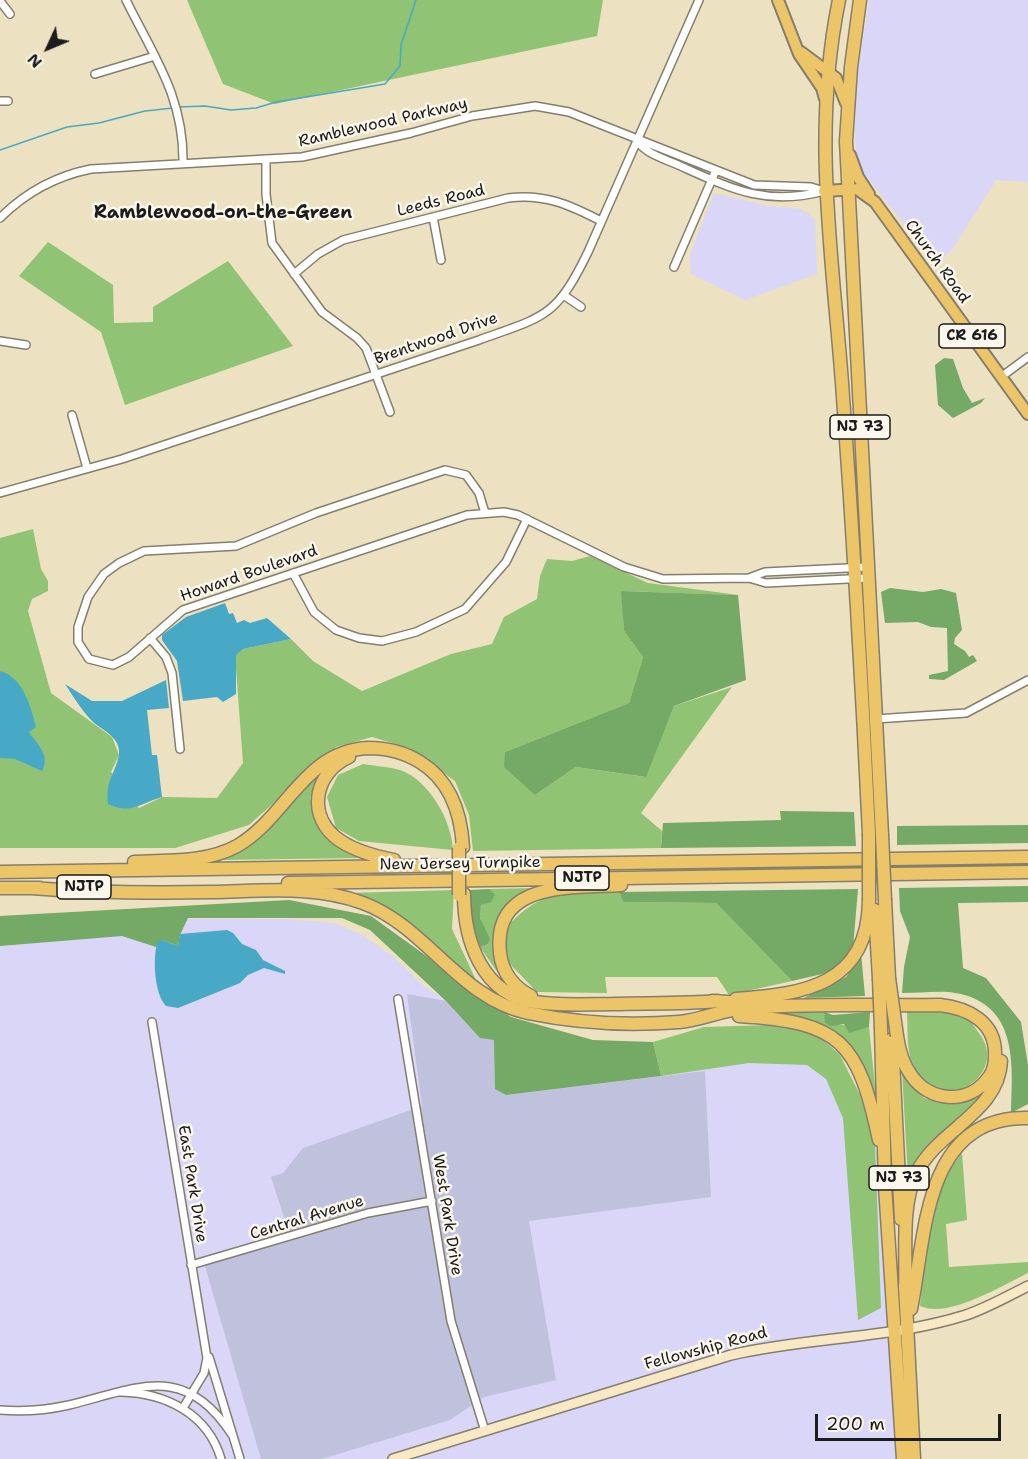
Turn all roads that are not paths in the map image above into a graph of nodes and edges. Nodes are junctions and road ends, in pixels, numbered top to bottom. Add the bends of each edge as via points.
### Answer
1 (126, 0) edge
2 (699, 0) edge
3 (778, 0) edge
4 (839, 0) edge
5 (860, 0) edge
6 (0, 1) edge
7 (10, 14) dead end
8 (794, 41) junction
9 (155, 56) junction
10 (829, 72) junction
11 (95, 74) dead end
12 (826, 101) junction
13 (847, 110) junction
14 (637, 141) junction
15 (846, 141) junction
16 (266, 159) junction
17 (183, 163) junction
18 (716, 170) junction
19 (712, 181) junction
20 (848, 189) junction
21 (825, 191) junction
22 (875, 202) junction
23 (433, 217) junction
24 (0, 218) edge
25 (602, 221) junction
26 (441, 260) dead end
27 (674, 267) dead end
28 (294, 274) junction
29 (565, 296) junction
30 (581, 307) dead end
31 (0, 341) edge
32 (26, 345) dead end
33 (1028, 357) edge
34 (377, 373) junction
35 (1001, 377) junction
36 (390, 412) dead end
37 (1028, 414) edge
38 (72, 415) dead end
39 (87, 468) junction
40 (0, 494) edge
41 (484, 513) junction
42 (527, 519) junction
43 (868, 572) junction
44 (294, 573) junction
45 (854, 573) junction
46 (150, 638) junction
47 (1028, 680) edge
48 (875, 719) junction
49 (180, 748) dead end
50 (461, 847) junction
51 (1028, 857) edge
52 (511, 863) junction
53 (0, 867) edge
54 (0, 872) edge
55 (1028, 872) edge
56 (711, 876) junction
57 (0, 888) edge
58 (32, 888) junction
59 (462, 894) junction
60 (876, 900) junction
61 (398, 999) dead end
62 (712, 1001) junction
63 (555, 1003) junction
64 (711, 1015) junction
65 (558, 1017) junction
66 (152, 1022) dead end
67 (890, 1031) junction
68 (1028, 1118) edge
69 (885, 1186) junction
70 (432, 1201) junction
71 (191, 1265) junction
72 (1028, 1286) edge
73 (905, 1290) junction
74 (907, 1328) junction
75 (894, 1330) junction
76 (207, 1349) junction
77 (113, 1391) junction
78 (190, 1395) junction
79 (183, 1408) junction
80 (0, 1410) edge
81 (484, 1431) junction
82 (233, 1436) junction
83 (221, 1459) edge
84 (240, 1459) edge
85 (393, 1459) edge
86 (903, 1459) edge
87 (914, 1459) edge

1 - 9 street
2 - 14 street, Brentwood Drive
3 - 8 main road
4 - 10 highway, NJ 73
5 - 13 highway, NJ 73
6 - 7 street
8 - 10 main road via 809,60
8 - 12 main road
9 - 11 street
9 - 17 street via 180,117
10 - 12 highway, NJ 73
10 - 13 main road via 839,82
12 - 21 highway, NJ 73
13 - 15 highway, NJ 73
14 - 16 street, Ramblewood Parkway via 568,112 535,106 472,116 314,155
14 - 18 street, Ramblewood Parkway
14 - 19 street, Ramblewood Parkway via 648,152
14 - 25 street, Brentwood Drive
15 - 20 highway, NJ 73
15 - 22 main road, CR 616 via 855,170
16 - 17 street, Ramblewood Parkway
16 - 28 street via 269,235 275,250
17 - 24 street, Ramblewood Parkway via 104,166 78,172 30,193
18 - 19 street
18 - 21 street, Ramblewood Parkway via 754,185
19 - 21 street, Ramblewood Parkway via 770,198 801,198
19 - 27 street
20 - 21 main road
20 - 22 main road, Church Road / CR 616 via 860,190
20 - 43 highway, NJ 73
21 - 45 highway, NJ 73
22 - 35 main road, Church Road / CR 616
23 - 25 street, Leeds Road via 526,196 558,201
23 - 26 street
23 - 28 street, Leeds Road via 343,240
25 - 29 street, Brentwood Drive
28 - 34 street via 322,312 362,344
29 - 30 street
29 - 34 street, Brentwood Drive via 534,320
31 - 32 street
33 - 35 street
34 - 36 street
34 - 39 street, Brentwood Drive
35 - 37 main road, Church Road / CR 616
38 - 39 street
39 - 40 street, Brentwood Drive
41 - 42 street, Howard Boulevard via 504,512
41 - 44 street, Howard Boulevard via 467,515
41 - 46 street, Howard Boulevard via 479,493 466,475 445,470 283,525 236,546 144,551 119,563 94,586 81,616 78,642 89,659 112,665 129,657
42 - 44 street via 506,562 465,609 416,632 382,641 336,630 314,612
42 - 45 street, Howard Boulevard via 646,575 663,579 749,578 765,572
43 - 45 street, Howard Boulevard
43 - 48 highway, NJ 73
44 - 46 street, Howard Boulevard via 183,610
45 - 60 highway, NJ 73, bridge via 870,868
46 - 49 street via 166,657 172,673
47 - 48 street via 966,713
48 - 60 highway, NJ 73, bridge via 882,835
50 - 52 highway via 446,798 430,777 406,761 381,755 356,756 335,765 321,782 317,800 322,820 334,836 354,848 398,860
50 - 53 highway via 457,808 439,778 411,757 371,748 346,752 317,767 252,835 218,854 185,859
50 - 59 highway, bridge
51 - 52 highway, New Jersey Turnpike / NJTP
52 - 54 highway, New Jersey Turnpike / NJTP
55 - 56 highway, New Jersey Turnpike / NJTP
56 - 58 highway, New Jersey Turnpike / NJTP
56 - 63 highway via 663,883 548,889 518,903 502,930 502,963 510,979 524,993
57 - 58 highway, New Jersey Turnpike / NJTP
58 - 65 highway via 94,893 304,891 345,898 367,904 395,920 457,976 487,997 526,1012
59 - 63 highway via 472,950 485,972 519,997
59 - 65 highway via 463,940 480,975 511,1000
60 - 62 highway via 861,943 849,963 831,979 788,994
60 - 67 highway, NJ 73, bridge
61 - 70 street, West Park Drive
62 - 63 highway
62 - 73 highway via 742,1004 952,1000 972,1006 991,1021 1002,1050 995,1088 929,1153 912,1183
64 - 65 highway via 681,1022 649,1023 596,1023
64 - 67 highway via 743,1008 957,1008 978,1018 991,1033 995,1052 992,1073 969,1094 934,1095 911,1075
64 - 69 highway via 798,1022 823,1029 842,1043 856,1063 868,1094
66 - 71 street, East Park Drive
67 - 69 highway, NJ 73
67 - 73 highway, NJ 73
68 - 74 highway via 1008,1120 978,1131 959,1145 940,1170 931,1195
69 - 75 highway, NJ 73
70 - 71 street, Central Avenue via 388,1208
70 - 81 street, West Park Drive via 451,1321
71 - 76 street, East Park Drive
72 - 74 street, Fellowship Road via 968,1315
73 - 74 highway, NJ 73
74 - 75 street, Fellowship Road
74 - 87 highway, NJ 73
75 - 81 street, Fellowship Road via 731,1354
75 - 86 highway, NJ 73
76 - 78 street, East Park Drive via 206,1366
76 - 82 street, East Park Drive
77 - 78 street via 156,1385
77 - 79 street via 158,1397
77 - 80 street via 58,1407
78 - 79 street, East Park Drive
78 - 82 street via 212,1409
79 - 83 street via 210,1433
81 - 85 street, Fellowship Road
82 - 84 street, East Park Drive

